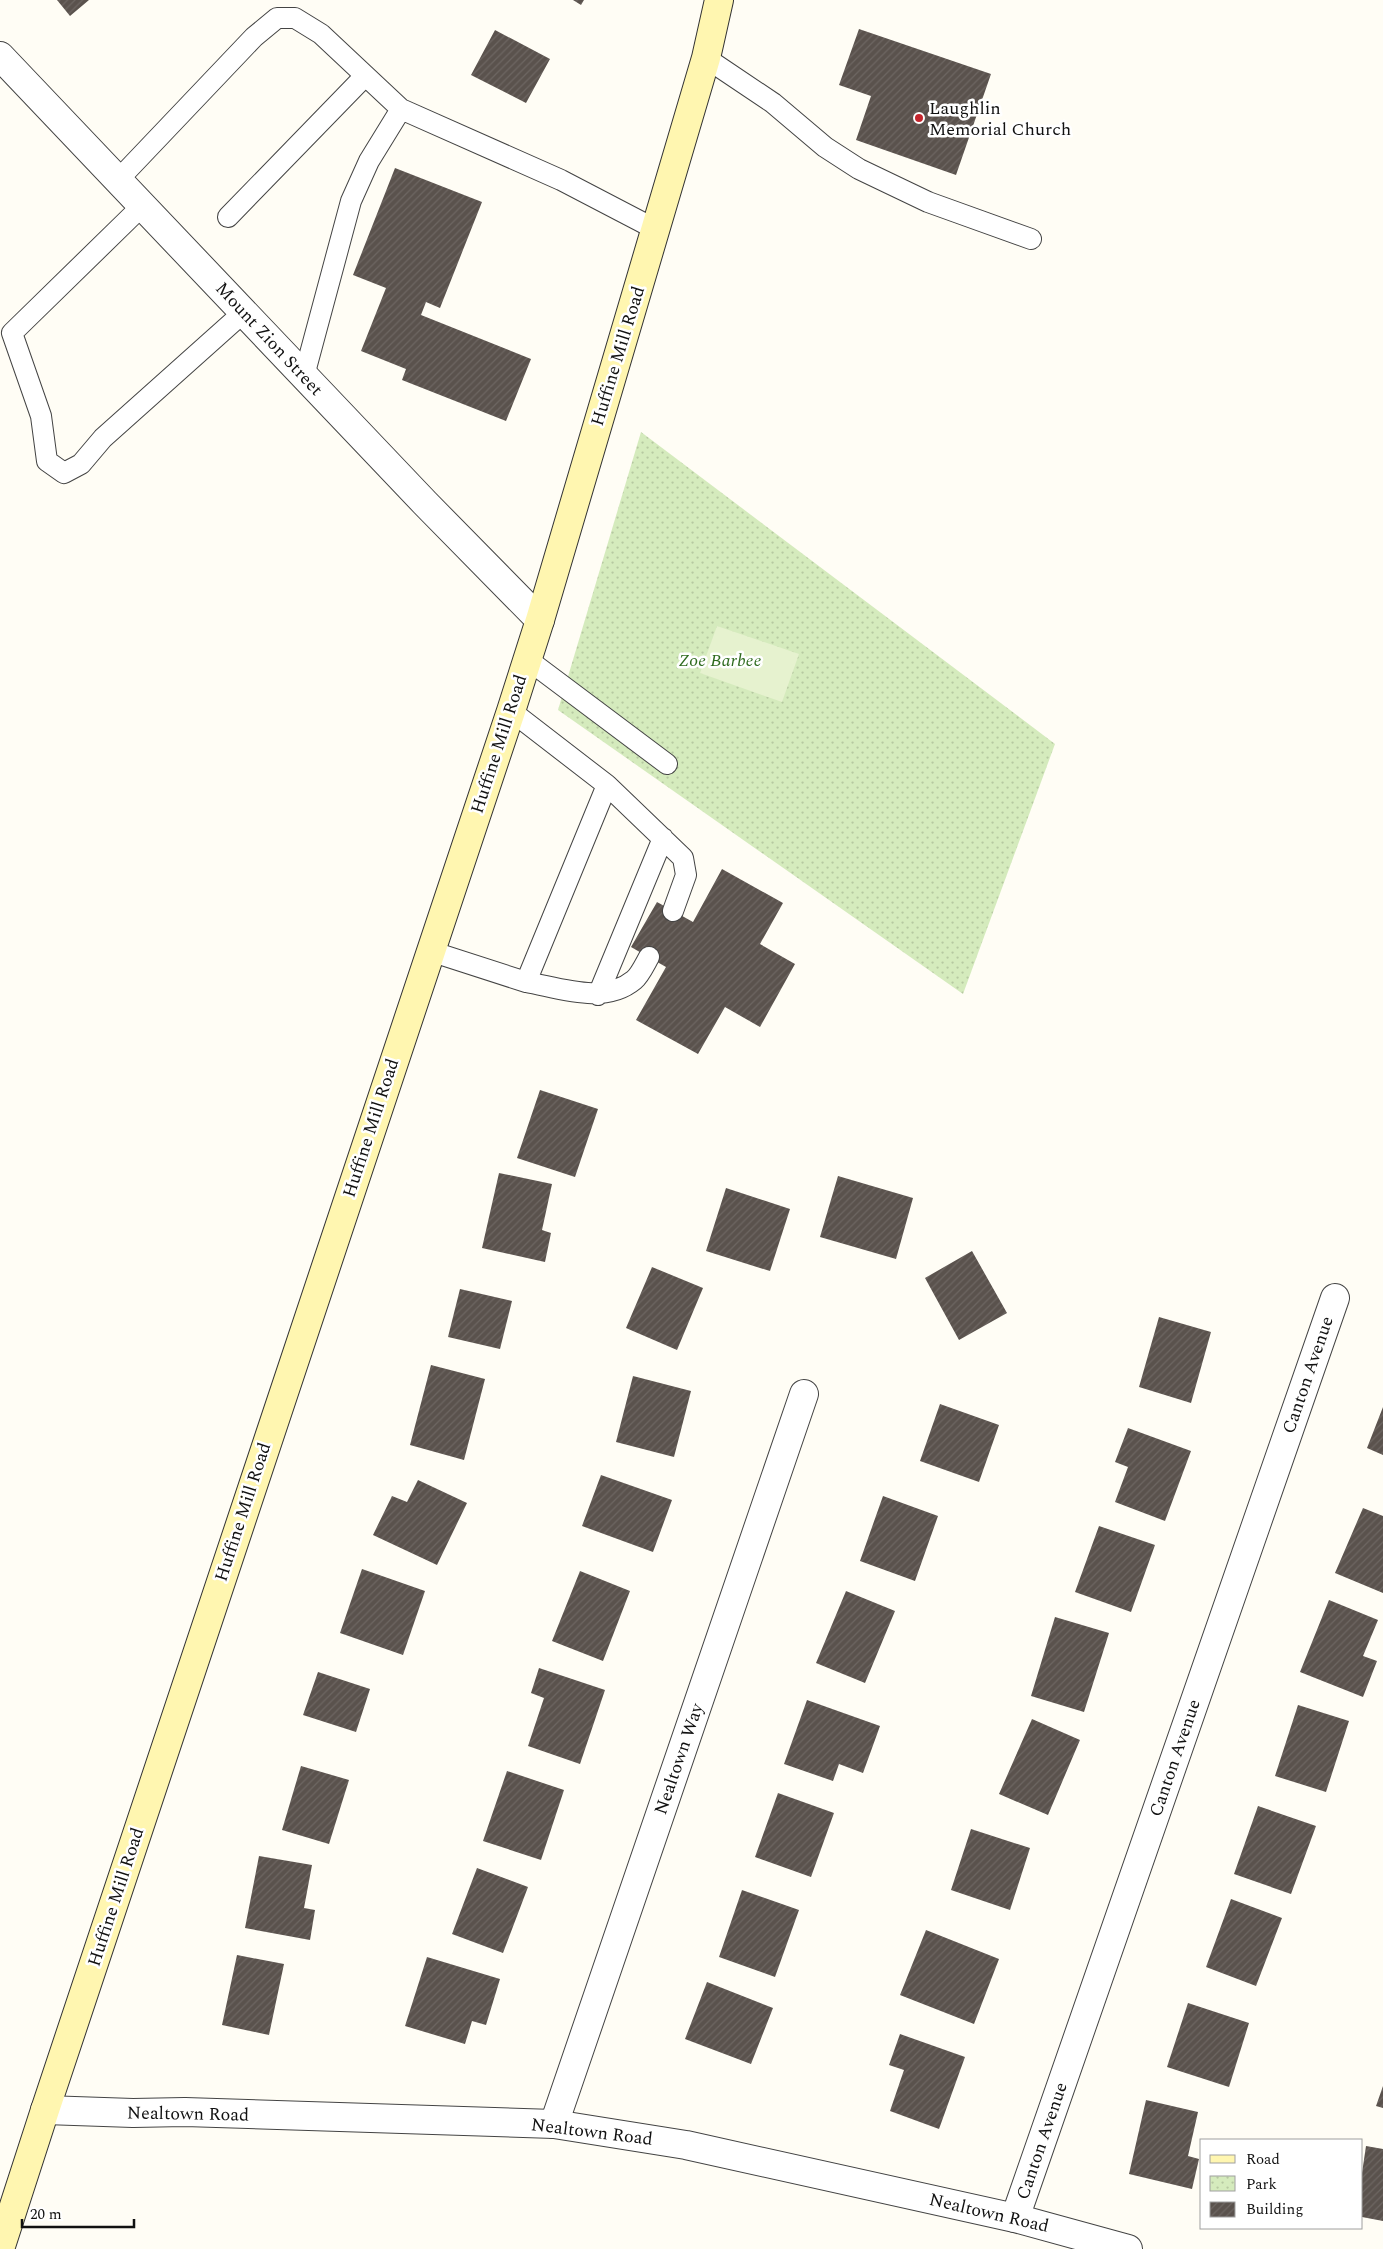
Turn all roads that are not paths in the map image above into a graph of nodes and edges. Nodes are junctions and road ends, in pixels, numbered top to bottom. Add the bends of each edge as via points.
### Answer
1 (719, 0) edge
2 (0, 56) edge
3 (706, 58) junction
4 (365, 76) junction
5 (401, 110) junction
6 (118, 180) junction
7 (142, 206) junction
8 (228, 217) dead end
9 (655, 229) junction
10 (1030, 239) dead end
11 (244, 312) junction
12 (304, 376) junction
13 (540, 620) junction
14 (527, 659) junction
15 (510, 711) junction
16 (667, 764) dead end
17 (607, 786) junction
18 (663, 838) junction
19 (673, 911) dead end
20 (430, 951) junction
21 (649, 957) dead end
22 (526, 982) junction
23 (598, 994) junction
24 (1335, 1298) dead end
25 (804, 1394) dead end
26 (45, 2110) junction
27 (554, 2124) junction
28 (1015, 2218) junction
29 (0, 2249) edge
30 (1128, 2249) edge

1 - 3 main road, Huffine Mill Road
2 - 6 street, Mount Zion Street
3 - 9 main road, Huffine Mill Road
3 - 10 lane via 773,102 825,147 859,169 928,202
4 - 5 lane
4 - 6 lane via 321,34 295,18 277,18 254,37
4 - 8 lane
5 - 9 lane via 561,180
5 - 12 lane via 369,161 351,201
6 - 7 street, Mount Zion Street
7 - 11 street, Mount Zion Street
7 - 11 lane via 12,333 41,416 47,461 64,473 81,464 103,438
9 - 13 main road, Huffine Mill Road
11 - 12 street, Mount Zion Street
12 - 13 street, Mount Zion Street
13 - 14 main road, Huffine Mill Road
14 - 15 main road, Huffine Mill Road
14 - 16 lane
15 - 17 lane
15 - 20 main road, Huffine Mill Road
17 - 18 lane
17 - 22 lane
18 - 19 lane via 684,858 686,875
18 - 23 lane
20 - 22 lane
20 - 26 main road, Huffine Mill Road
21 - 23 lane via 635,980
22 - 23 lane
24 - 28 street, Canton Avenue
25 - 27 street, Nealtown Way
26 - 27 street, Nealtown Road
26 - 29 main road, Huffine Mill Road
27 - 28 street, Nealtown Road via 686,2145
28 - 30 street, Nealtown Road

